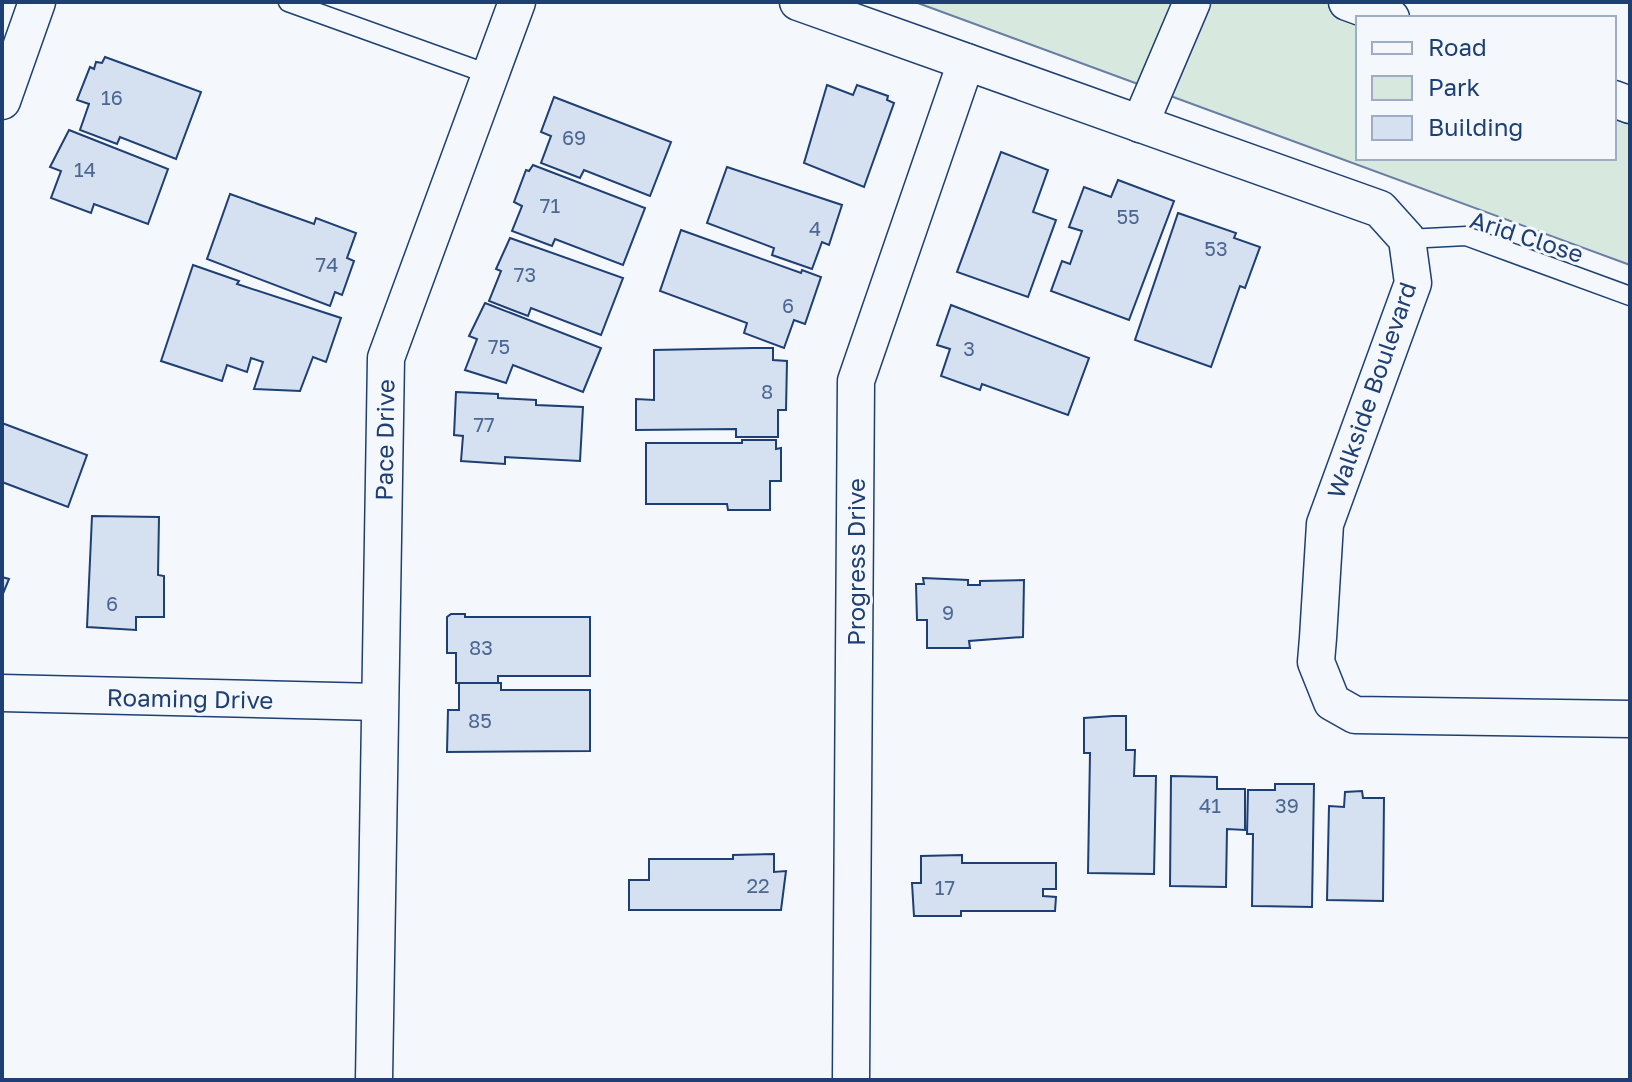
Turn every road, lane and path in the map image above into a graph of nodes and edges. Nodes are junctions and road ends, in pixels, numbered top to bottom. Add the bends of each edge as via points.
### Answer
1 (37, 2) edge
2 (288, 2) edge
3 (517, 2) edge
4 (798, 2) edge
5 (1192, 2) edge
6 (1347, 2) edge
7 (1386, 16) edge
8 (966, 62) junction
9 (491, 75) junction
10 (2, 101) edge
11 (1140, 124) junction
12 (1407, 239) junction
13 (1630, 296) edge
14 (2, 693) edge
15 (378, 702) junction
16 (1630, 719) edge
17 (374, 1080) edge
18 (851, 1080) edge

1 - 10 street
2 - 9 lane
3 - 9 street, Pace Drive
4 - 8 street
5 - 11 street
6 - 7 street
8 - 11 street
8 - 18 street, Progress Drive via 856,381
9 - 15 street, Pace Drive via 386,358
11 - 12 street via 1380,209
12 - 13 lane, Arid Close via 1466,236
12 - 16 street, Walkside Boulevard via 1413,283 1325,524 1316,662 1332,702 1355,715
14 - 15 street, Roaming Drive
15 - 17 street, Pace Drive

